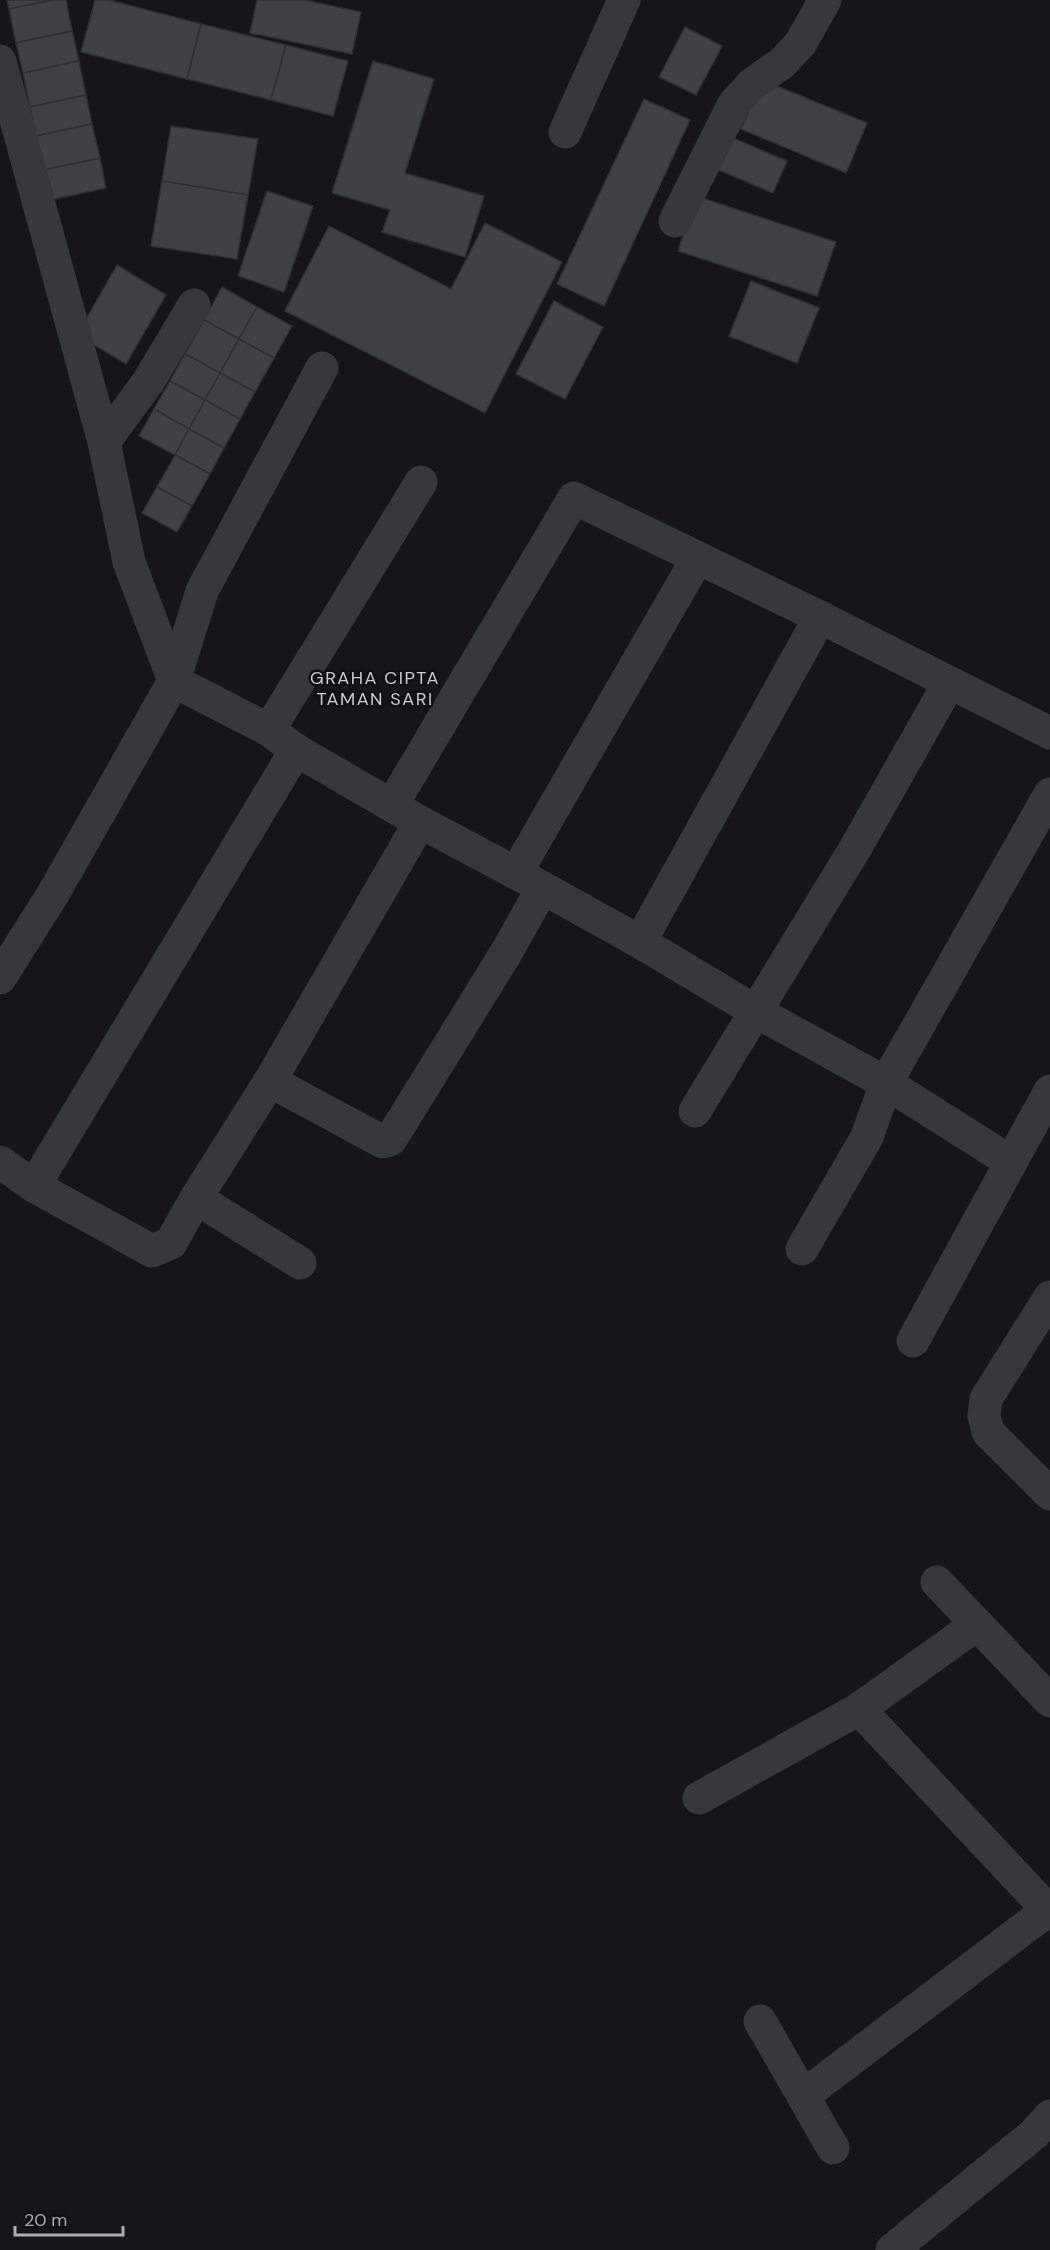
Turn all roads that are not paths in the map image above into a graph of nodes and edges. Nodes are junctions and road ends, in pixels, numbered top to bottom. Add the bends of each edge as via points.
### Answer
1 (624, 0) edge
2 (825, 0) edge
3 (0, 61) edge
4 (565, 132) dead end
5 (675, 221) dead end
6 (194, 305) dead end
7 (322, 368) dead end
8 (104, 442) junction
9 (420, 482) dead end
10 (698, 559) junction
11 (820, 617) junction
12 (174, 681) junction
13 (949, 683) junction
14 (268, 730) junction
15 (1050, 733) edge
16 (296, 750) junction
17 (1050, 794) edge
18 (392, 805) junction
19 (420, 822) junction
20 (529, 881) junction
21 (640, 942) junction
22 (0, 978) edge
23 (756, 1012) junction
24 (270, 1081) junction
25 (886, 1083) junction
26 (1048, 1100) edge
27 (695, 1111) dead end
28 (0, 1162) edge
29 (1011, 1162) junction
30 (34, 1186) junction
31 (196, 1198) junction
32 (802, 1249) dead end
33 (300, 1263) dead end
34 (1050, 1297) edge
35 (913, 1341) dead end
36 (1050, 1494) edge
37 (937, 1582) dead end
38 (976, 1625) junction
39 (1050, 1701) edge
40 (859, 1708) junction
41 (699, 1797) dead end
42 (1049, 1911) edge
43 (760, 2021) dead end
44 (803, 2096) junction
45 (1045, 2130) edge
46 (833, 2148) dead end
47 (892, 2250) edge

1 - 4 street
2 - 5 street via 800,44 734,104
3 - 8 street
6 - 8 street via 148,382
7 - 12 street via 202,591
8 - 12 street via 129,562
9 - 14 street
10 - 11 street
10 - 18 street via 574,498
10 - 20 street
11 - 13 street
11 - 21 street
12 - 14 street
12 - 22 street via 53,894
13 - 15 street
13 - 23 street
14 - 16 street
16 - 18 street
16 - 30 street
17 - 25 street
18 - 19 street
19 - 20 street
19 - 24 street
20 - 21 street
20 - 24 street via 500,962 391,1139 383,1142
21 - 23 street
23 - 25 street
23 - 27 street
24 - 31 street
25 - 29 street
25 - 32 street via 867,1137
26 - 29 street
28 - 30 street
29 - 35 street
30 - 31 street via 152,1251 171,1243
31 - 33 street
34 - 36 street via 986,1399 984,1416 988,1432
37 - 38 street
38 - 39 street
38 - 40 street
40 - 41 street
40 - 42 street
42 - 44 street
43 - 44 street
44 - 46 street
45 - 47 street

